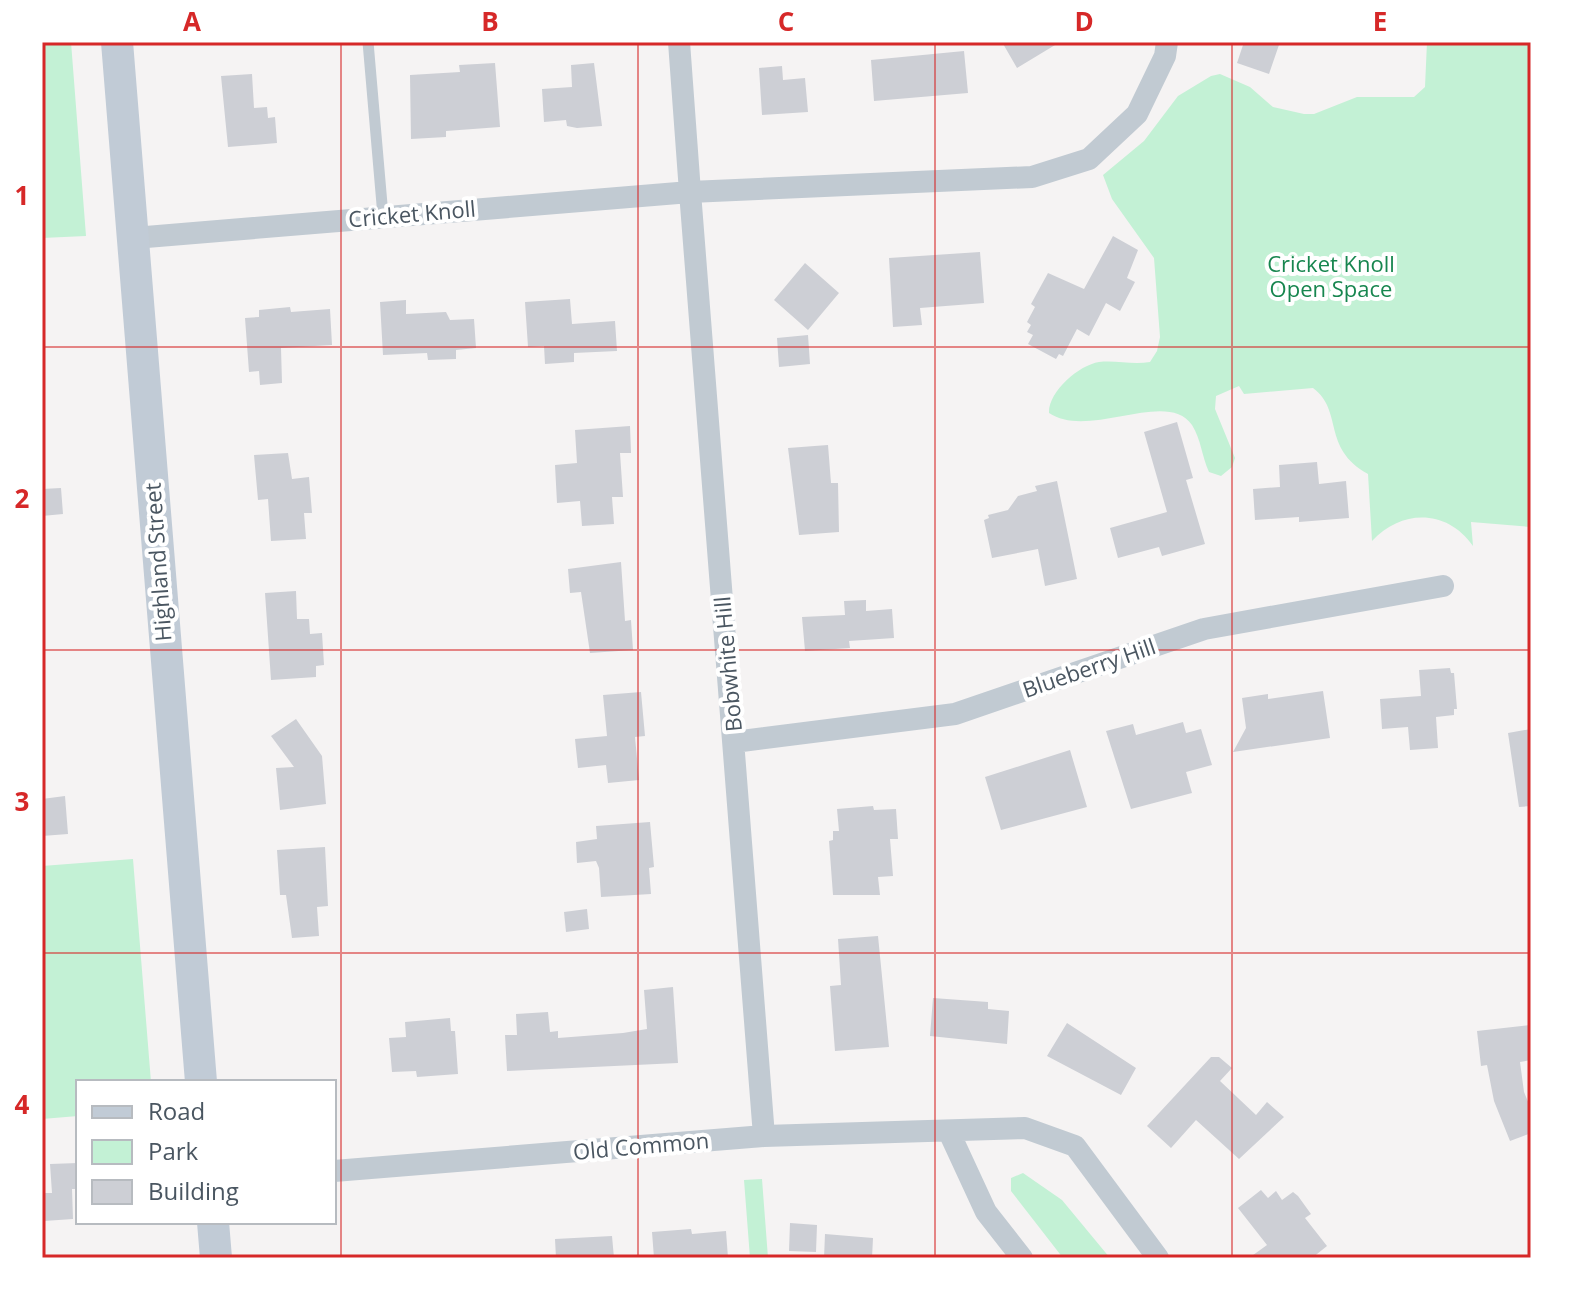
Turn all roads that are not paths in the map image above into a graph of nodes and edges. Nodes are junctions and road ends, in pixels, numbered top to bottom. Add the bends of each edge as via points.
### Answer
1 (117, 42) edge
2 (368, 42) edge
3 (679, 42) edge
4 (1167, 42) edge
5 (690, 192) junction
6 (383, 216) junction
7 (134, 238) junction
8 (1443, 586) dead end
9 (734, 742) junction
10 (201, 1080) edge
11 (949, 1132) junction
12 (764, 1136) junction
13 (336, 1171) edge
14 (213, 1224) edge
15 (216, 1258) edge
16 (1022, 1258) edge
17 (1158, 1258) edge

1 - 7 main road, Highland Street
2 - 6 lane
3 - 5 street
4 - 5 street, Cricket Knoll via 1137,114 1089,159 1075,164 1032,177
5 - 6 street, Cricket Knoll
5 - 9 street, Bobwhite Hill
6 - 7 street, Cricket Knoll
7 - 10 main road, Highland Street
8 - 9 street, Blueberry Hill via 1204,629 955,714
9 - 12 street, Bobwhite Hill
11 - 12 street, Old Common
11 - 16 street via 986,1212
11 - 17 street, Old Common via 1025,1128 1075,1146
12 - 13 street, Old Common
14 - 15 main road

